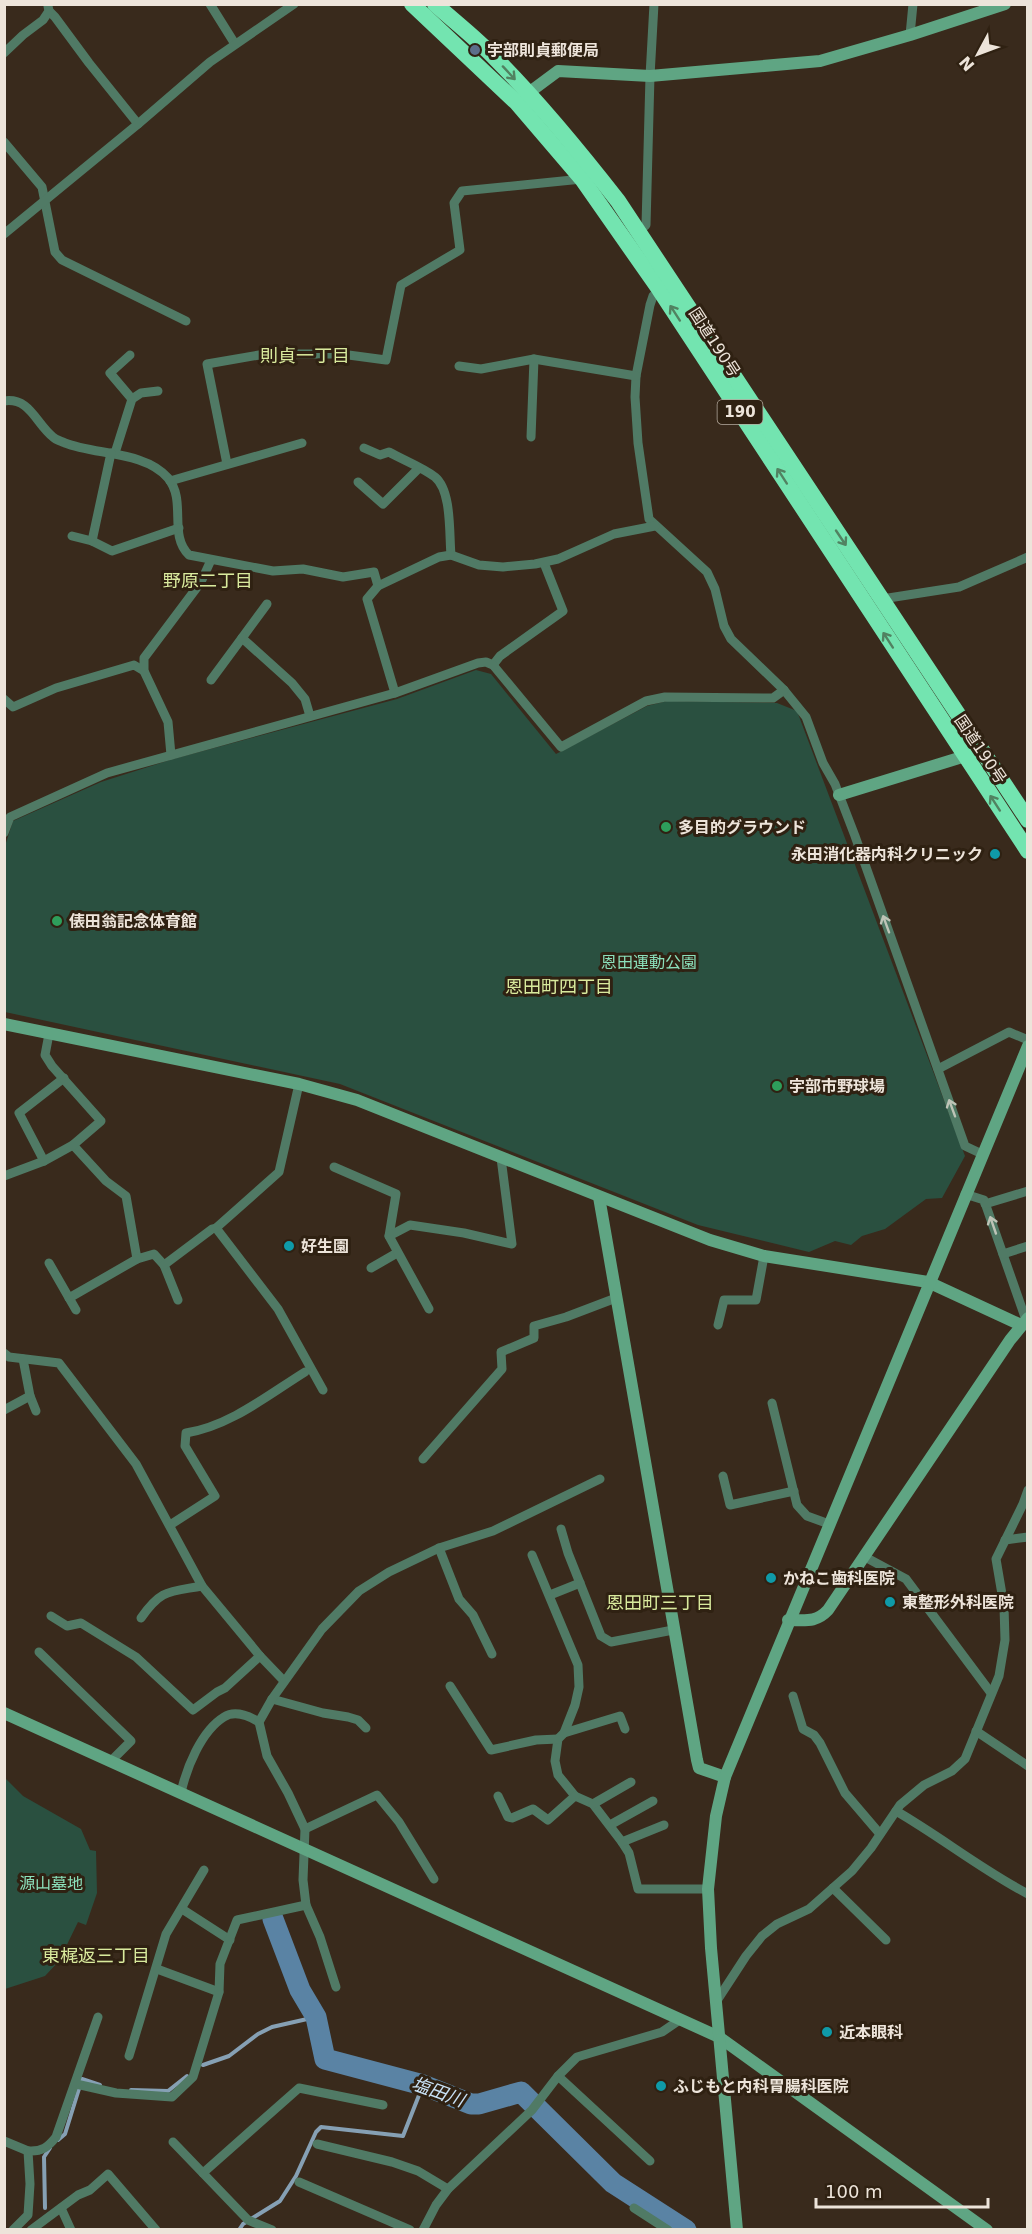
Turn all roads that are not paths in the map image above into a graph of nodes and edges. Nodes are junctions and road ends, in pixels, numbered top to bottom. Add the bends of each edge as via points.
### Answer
1 (210, 4) edge
2 (294, 4) edge
3 (412, 4) edge
4 (435, 4) edge
5 (654, 4) edge
6 (913, 4) edge
7 (1005, 4) edge
8 (48, 8) edge
9 (910, 35) junction
10 (235, 44) junction
11 (4, 53) edge
12 (650, 76) junction
13 (523, 98) junction
14 (138, 124) junction
15 (4, 142) edge
16 (582, 179) junction
17 (44, 202) junction
18 (639, 231) junction
19 (4, 234) edge
20 (665, 284) junction
21 (186, 321) dead end
22 (130, 355) dead end
23 (534, 359) junction
24 (459, 366) dead end
25 (636, 376) junction
26 (158, 391) dead end
27 (132, 399) junction
28 (4, 401) edge
29 (531, 437) dead end
30 (302, 443) dead end
31 (364, 448) dead end
32 (113, 453) junction
33 (227, 464) junction
34 (419, 468) junction
35 (170, 480) junction
36 (358, 482) dead end
37 (655, 526) junction
38 (179, 528) junction
39 (72, 536) dead end
40 (92, 541) junction
41 (451, 555) junction
42 (1028, 557) edge
43 (211, 560) junction
44 (544, 562) junction
45 (378, 586) junction
46 (882, 599) junction
47 (267, 604) dead end
48 (242, 638) junction
49 (493, 666) junction
50 (144, 671) junction
51 (211, 680) dead end
52 (784, 690) junction
53 (395, 693) junction
54 (4, 699) edge
55 (310, 716) junction
56 (981, 751) junction
57 (171, 755) junction
58 (964, 756) junction
59 (839, 795) junction
60 (1028, 820) edge
61 (4, 833) edge
62 (1028, 851) edge
63 (4, 1024) edge
64 (50, 1034) junction
65 (1028, 1040) edge
66 (1028, 1046) edge
67 (938, 1069) junction
68 (64, 1078) junction
69 (299, 1084) junction
70 (73, 1145) junction
71 (982, 1154) junction
72 (501, 1158) junction
73 (44, 1161) junction
74 (334, 1167) dead end
75 (4, 1176) edge
76 (1028, 1191) edge
77 (965, 1194) junction
78 (599, 1197) junction
79 (985, 1204) junction
80 (216, 1228) junction
81 (389, 1236) junction
82 (1028, 1246) edge
83 (398, 1253) junction
84 (1003, 1254) junction
85 (764, 1256) junction
86 (137, 1259) junction
87 (49, 1263) dead end
88 (164, 1265) junction
89 (371, 1268) dead end
90 (928, 1282) junction
91 (69, 1298) junction
92 (616, 1298) junction
93 (178, 1300) dead end
94 (429, 1309) dead end
95 (76, 1310) dead end
96 (1025, 1324) edge
97 (718, 1325) dead end
98 (4, 1353) edge
99 (23, 1359) junction
100 (305, 1372) dead end
101 (323, 1390) dead end
102 (30, 1396) junction
103 (772, 1403) dead end
104 (4, 1410) edge
105 (36, 1411) dead end
106 (423, 1459) dead end
107 (723, 1476) dead end
108 (600, 1479) dead end
109 (1028, 1490) edge
110 (794, 1491) junction
111 (829, 1524) junction
112 (170, 1525) junction
113 (561, 1529) dead end
114 (1028, 1537) edge
115 (1005, 1540) junction
116 (439, 1548) junction
117 (532, 1555) dead end
118 (865, 1557) junction
119 (580, 1583) junction
120 (202, 1586) junction
121 (550, 1594) junction
122 (51, 1616) dead end
123 (141, 1618) dead end
124 (789, 1620) junction
125 (673, 1630) junction
126 (39, 1652) dead end
127 (492, 1654) dead end
128 (260, 1656) junction
129 (284, 1681) junction
130 (450, 1686) dead end
131 (991, 1693) junction
132 (792, 1696) dead end
133 (272, 1699) junction
134 (4, 1713) edge
135 (259, 1722) junction
136 (366, 1728) dead end
137 (625, 1730) dead end
138 (976, 1731) junction
139 (561, 1736) junction
140 (111, 1761) junction
141 (1028, 1766) edge
142 (725, 1777) junction
143 (631, 1782) dead end
144 (181, 1793) junction
145 (498, 1796) dead end
146 (575, 1796) junction
147 (653, 1801) dead end
148 (593, 1804) junction
149 (896, 1810) junction
150 (610, 1825) junction
151 (664, 1825) dead end
152 (305, 1829) junction
153 (880, 1834) junction
154 (622, 1842) junction
155 (304, 1850) junction
156 (204, 1870) dead end
157 (434, 1879) dead end
158 (833, 1888) junction
159 (708, 1889) junction
160 (1028, 1894) edge
161 (306, 1905) junction
162 (182, 1909) junction
163 (230, 1940) junction
164 (885, 1940) dead end
165 (157, 1969) junction
166 (336, 1987) dead end
167 (219, 1992) junction
168 (716, 2002) junction
169 (98, 2017) dead end
170 (681, 2019) junction
171 (719, 2037) junction
172 (129, 2056) dead end
173 (558, 2076) junction
174 (76, 2084) junction
175 (382, 2105) dead end
176 (4, 2141) edge
177 (173, 2142) dead end
178 (317, 2144) dead end
179 (28, 2151) junction
180 (650, 2161) dead end
181 (203, 2173) junction
182 (299, 2182) dead end
183 (448, 2189) junction
184 (61, 2208) junction
185 (634, 2208) dead end
186 (13, 2229) edge
187 (31, 2229) edge
188 (71, 2229) edge
189 (156, 2229) edge
190 (272, 2229) edge
191 (410, 2229) edge
192 (423, 2229) edge
193 (668, 2229) edge
194 (737, 2229) edge
195 (987, 2229) edge

1 - 10 street
2 - 10 street
3 - 13 highway, 国道190号 / 190
4 -> 13 highway, 国道190号 / 190 via 493,56
5 - 12 street
6 - 9 street
7 - 9 street
8 - 11 street via 43,20
8 - 14 street
9 - 12 street via 820,61
10 - 14 street
12 - 13 street via 558,71
12 - 18 street via 646,225
13 - 16 highway, 国道190号 / 190
13 - 18 highway, 国道190号 / 190 via 587,161
14 - 17 street
15 - 17 street via 42,186
16 - 20 highway, 国道190号 / 190
16 - 33 street via 462,191 454,203 460,250 401,285 386,360 341,354 265,354 207,364
17 - 19 street
17 - 21 street via 55,252 62,260
18 - 20 highway, 国道190号 / 190
20 - 25 street via 652,296
20 -> 46 highway, 国道190号 / 190
58 -> 20 highway, 国道190号 / 190
22 - 27 street via 110,373
23 - 24 street via 481,369
23 - 25 street
23 - 29 street
25 - 37 street via 638,443 649,519
26 - 27 street via 141,393
27 - 32 street
28 - 32 street via 21,402 53,438 76,447
30 - 33 street
31 - 34 street via 380,455 389,452
32 - 35 street via 147,464
32 - 40 street
33 - 35 street
34 - 36 street via 383,504
34 - 41 street via 435,477 446,496
35 - 38 street
37 - 44 street via 614,534
37 - 52 street via 707,572 731,639
38 - 40 street via 112,551
38 - 43 street via 178,538 189,555
39 - 40 street
41 - 44 street via 479,565 503,567
41 - 45 street
42 - 46 street via 959,587
43 - 45 street via 273,571 303,569 344,577 374,572
43 - 50 street via 201,582 144,658
44 - 49 street via 563,612 500,656
45 - 53 street via 368,599
46 - 56 highway, 国道190号 / 190
47 - 48 street
48 - 51 street
48 - 55 street via 292,683 305,699
49 - 52 street via 561,747 646,701 664,697 773,698
49 - 53 street via 478,663
50 - 54 street via 134,665 56,688 14,707
50 - 57 street via 168,722
52 - 59 street via 806,717
53 - 55 street
55 - 57 street
56 - 58 street
56 - 60 highway, 国道190号 / 190
57 - 61 street via 107,773 10,817
58 - 59 street
62 -> 58 highway, 国道190号 / 190
67 -> 59 street
63 - 64 street
64 - 68 street via 45,1055
64 - 69 street
65 - 67 street via 1009,1032
66 - 71 street
71 -> 67 street via 965,1146
68 - 70 street via 101,1121
68 - 73 street via 19,1113
69 - 72 street via 357,1100
69 - 80 street via 279,1172
70 - 73 street
70 - 86 street via 106,1181 126,1196
71 - 77 street
72 - 78 street
72 - 81 street via 512,1244 410,1225
73 - 75 street
74 - 81 street via 396,1194
76 - 79 street
77 - 79 street via 984,1200
77 - 90 street
78 - 85 street via 710,1240
78 - 92 street
84 -> 79 street
80 - 88 street
80 - 101 street via 278,1310
81 - 83 street
82 - 84 street
83 - 89 street
83 - 94 street
84 - 96 street
85 - 90 street
85 - 97 street via 756,1300 724,1300
86 - 88 street via 154,1254
86 - 91 street
87 - 91 street
88 - 93 street
90 - 96 street
90 - 111 street
91 - 95 street
92 - 106 street via 534,1326 534,1338 501,1352 502,1369
92 - 125 street
96 - 118 street
98 - 99 street
99 - 102 street
99 - 112 street via 59,1363 136,1464
100 - 112 street via 231,1418 203,1430 186,1432 185,1446 215,1496
102 - 104 street
102 - 105 street
103 - 110 street
107 - 110 street via 730,1505
108 - 116 street via 494,1531
109 - 115 street
110 - 111 street via 797,1505 807,1516
111 - 124 street
112 - 120 street
113 - 119 street
114 - 115 street
115 - 131 street via 996,1559 1005,1640 999,1676
116 - 127 street via 459,1599
116 - 129 street via 359,1591 322,1629
117 - 121 street
118 - 124 street via 821,1618
118 - 131 street via 906,1579
119 - 121 street
119 - 125 street via 601,1636 611,1642
120 - 123 street via 161,1594
120 - 128 street
121 - 139 street via 578,1665 575,1705
122 - 128 street via 67,1626 81,1623 136,1657 190,1714
124 - 142 street
125 - 142 street via 699,1768
126 - 140 street via 131,1741
128 - 129 street
129 - 133 street
130 - 139 street via 491,1750
131 - 138 street
132 - 153 street via 803,1729 820,1743 845,1792
133 - 135 street
133 - 136 street via 358,1720
134 - 140 street
135 - 144 street via 244,1714 225,1716 194,1754
135 - 152 street via 267,1756
137 - 139 street via 620,1716
138 - 141 street
138 - 149 street via 964,1759 952,1771 924,1785
139 - 146 street via 555,1761 558,1775
140 - 144 street
142 - 159 street via 716,1815
143 - 148 street
144 - 155 street
145 - 146 street via 508,1817 532,1809 548,1821
146 - 148 street
147 - 150 street
148 - 150 street
149 - 153 street
149 - 160 street
150 - 154 street
151 - 154 street
152 - 155 street
152 - 157 street via 377,1794 399,1822 416,1859
153 - 158 street via 863,1859
154 - 159 street via 629,1853 638,1889
155 - 161 street
155 - 170 street
156 - 162 street
158 - 164 street
158 - 168 street via 809,1909 762,1936
159 - 168 street
161 - 163 street via 237,1920
161 - 166 street
162 - 163 street
162 - 165 street via 166,1935
163 - 167 street via 220,1964
165 - 167 street
165 - 172 street
167 - 174 street via 193,2077 171,2097 116,2093
168 - 171 street
169 - 174 street
170 - 171 street
170 - 173 street via 662,2032 577,2057
171 - 194 street
171 - 195 street
173 - 180 street
173 - 183 street via 535,2107
174 - 179 street via 56,2137 40,2152
175 - 181 street via 299,2088
176 - 179 street
177 - 181 street
178 - 183 street via 393,2162
179 - 186 street via 28,2215
181 - 190 street via 248,2220
182 - 191 street
183 - 192 street
184 - 187 street
184 - 188 street
184 - 189 street via 108,2174
185 - 193 street

